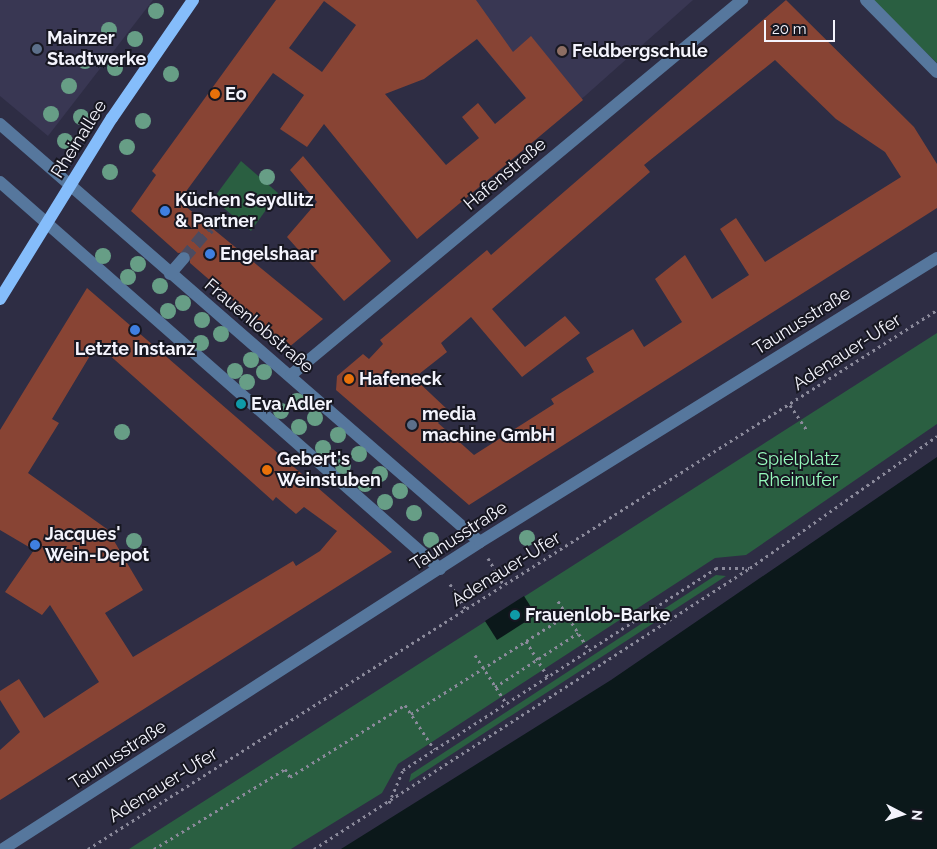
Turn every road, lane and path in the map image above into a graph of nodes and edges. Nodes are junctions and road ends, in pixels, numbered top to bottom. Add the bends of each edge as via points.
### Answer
1 (193, 0) edge
2 (742, 0) edge
3 (866, 0) edge
4 (937, 72) edge
5 (0, 124) edge
6 (0, 182) edge
7 (70, 186) junction
8 (46, 225) junction
9 (184, 258) tunnel mouth
10 (937, 258) edge
11 (170, 274) junction
12 (0, 299) edge
13 (937, 310) edge
14 (291, 375) junction
15 (790, 405) junction
16 (806, 429) dead end
17 (937, 436) edge
18 (480, 542) junction
19 (750, 568) junction
20 (440, 569) junction
21 (504, 586) junction
22 (558, 601) dead end
23 (466, 610) junction
24 (567, 615) junction
25 (578, 633) junction
26 (526, 641) junction
27 (589, 650) junction
28 (475, 655) dead end
29 (538, 660) junction
30 (484, 668) junction
31 (548, 677) junction
32 (496, 686) junction
33 (506, 704) junction
34 (411, 714) junction
35 (434, 749) junction
36 (389, 803) junction
37 (3, 849) edge
38 (88, 849) edge
39 (154, 849) edge
40 (314, 849) edge

1 - 7 main road, Rheinallee
2 - 14 street, Hafenstraße
3 - 4 street
5 - 7 street, Frauenlobstraße
6 - 8 street
7 - 8 main road, Rheinallee
7 - 11 street, Frauenlobstraße
8 - 12 main road, Rheinallee
8 - 20 street
9 - 11 street
10 - 18 street, Taunusstraße
11 - 14 street, Frauenlobstraße
13 - 15 path, Adenauer-Ufer
14 - 18 street, Frauenlobstraße
15 - 16 path
15 - 21 path, Adenauer-Ufer
17 - 19 path
18 - 20 street, Taunusstraße
18 - 21 path
19 - 27 path via 716,568
19 - 36 path
20 - 23 path
20 - 37 street, Taunusstraße
21 - 23 path, Adenauer-Ufer
22 - 24 path
23 - 38 path, Adenauer-Ufer
24 - 25 path
24 - 26 path
25 - 27 path
25 - 29 path
26 - 29 path
26 - 30 path
27 - 31 path
28 - 30 path
29 - 31 path
29 - 32 path
30 - 32 path
30 - 34 path
31 - 33 path
32 - 33 path
33 - 35 path
34 - 35 path
34 - 39 path via 405,706 290,777 285,769
35 - 36 path via 402,770
36 - 40 path

